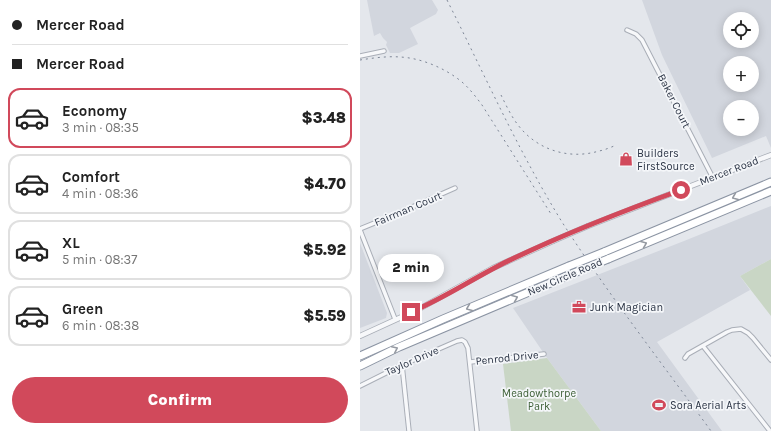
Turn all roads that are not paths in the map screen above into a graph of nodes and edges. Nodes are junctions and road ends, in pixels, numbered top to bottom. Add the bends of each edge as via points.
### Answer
1 (627, 30) dead end
2 (384, 52) dead end
3 (360, 56) edge
4 (771, 156) edge
5 (713, 178) junction
6 (771, 182) edge
7 (455, 188) dead end
8 (771, 191) edge
9 (360, 229) edge
10 (395, 319) junction
11 (360, 336) edge
12 (703, 346) junction
13 (544, 354) dead end
14 (360, 356) edge
15 (685, 358) dead end
16 (771, 360) edge
17 (470, 362) junction
18 (402, 365) junction
19 (360, 366) edge
20 (360, 386) edge
21 (409, 431) edge
22 (477, 431) edge
23 (770, 431) edge

1 - 5 street, Baker Court via 642,40
2 - 3 street
4 - 5 street, Mercer Road
5 - 10 street, Mercer Road, bridge via 588,226 493,268 419,309
6 -> 14 highway, New Circle Road, bridge
7 - 9 street, Fairman Court
19 -> 8 highway, New Circle Road, bridge via 399,346
9 - 10 street
10 - 11 street, Mercer Road
12 - 15 street
12 - 16 street via 727,332 741,329 753,338
12 - 23 street
13 - 17 street, Penrod Drive
17 - 18 street, Taylor Drive via 468,348 462,340
17 - 22 street
18 - 20 street, Taylor Drive
18 - 21 street

